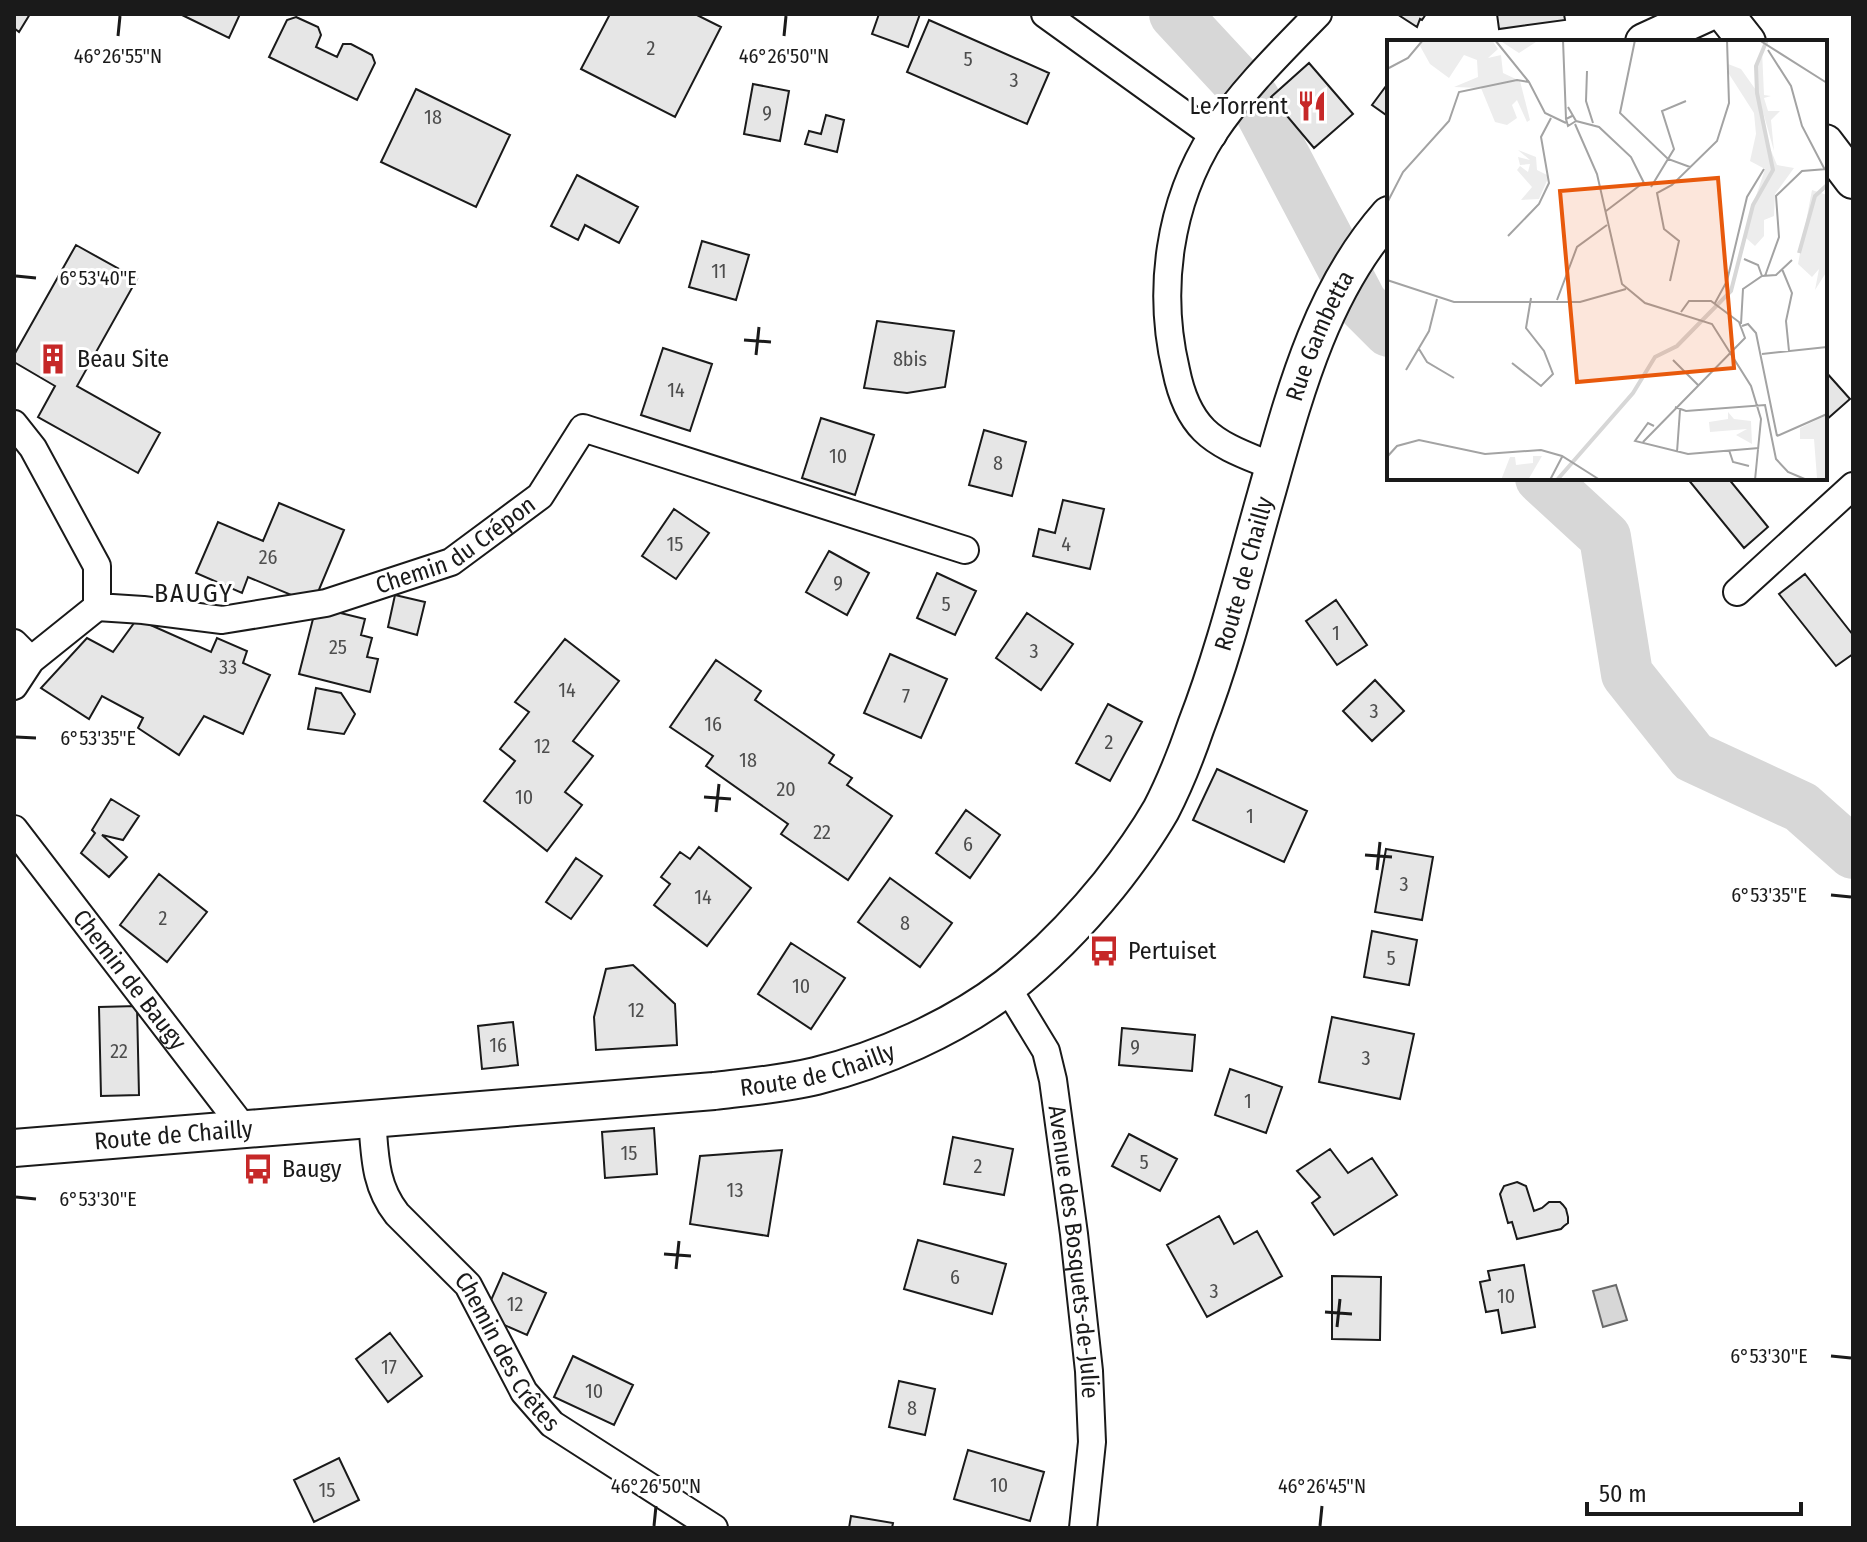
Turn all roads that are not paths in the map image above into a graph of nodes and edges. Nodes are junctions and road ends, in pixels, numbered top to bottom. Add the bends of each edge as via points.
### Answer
1 (1045, 14) edge
2 (1318, 14) edge
3 (1705, 14) edge
4 (1725, 14) edge
5 (1648, 40) edge
6 (1745, 40) edge
7 (1213, 135) junction
8 (1827, 146) edge
9 (1853, 180) edge
10 (1385, 219) edge
11 (14, 424) edge
12 (1274, 467) junction
13 (1853, 486) edge
14 (965, 550) dead end
15 (1737, 592) dead end
16 (97, 607) junction
17 (23, 652) edge
18 (14, 686) edge
19 (14, 829) edge
20 (1007, 987) junction
21 (372, 1119) junction
22 (245, 1130) junction
23 (14, 1148) edge
24 (714, 1528) edge
25 (1083, 1528) edge

1 - 7 street
2 - 7 street via 1265,68
3 - 5 main road
4 - 6 main road
7 - 12 street via 1186,187 1173,234 1167,303 1172,352 1178,382 1204,430 1225,446
8 - 9 main road
10 - 12 main road, Rue Gambetta via 1336,290 1316,334
11 - 16 street via 33,448 97,566
12 - 20 main road, Route de Chailly via 1214,677 1160,811 1089,910
13 - 15 street
14 - 16 street, Chemin du Crépon via 583,428 540,496 451,562 326,603 222,620
16 - 17 street
17 - 18 street
19 - 22 street, Chemin de Baugy
20 - 21 main road, Route de Chailly via 951,1023 879,1056 815,1076 714,1091
20 - 25 street, Avenue des Bosquets-de-Julie via 1046,1051 1055,1096 1089,1371 1092,1442
21 - 22 main road, Route de Chailly
21 - 24 street, Chemin des Crêtes via 387,1202 468,1285 524,1392 552,1424
22 - 23 main road, Route de Chailly

